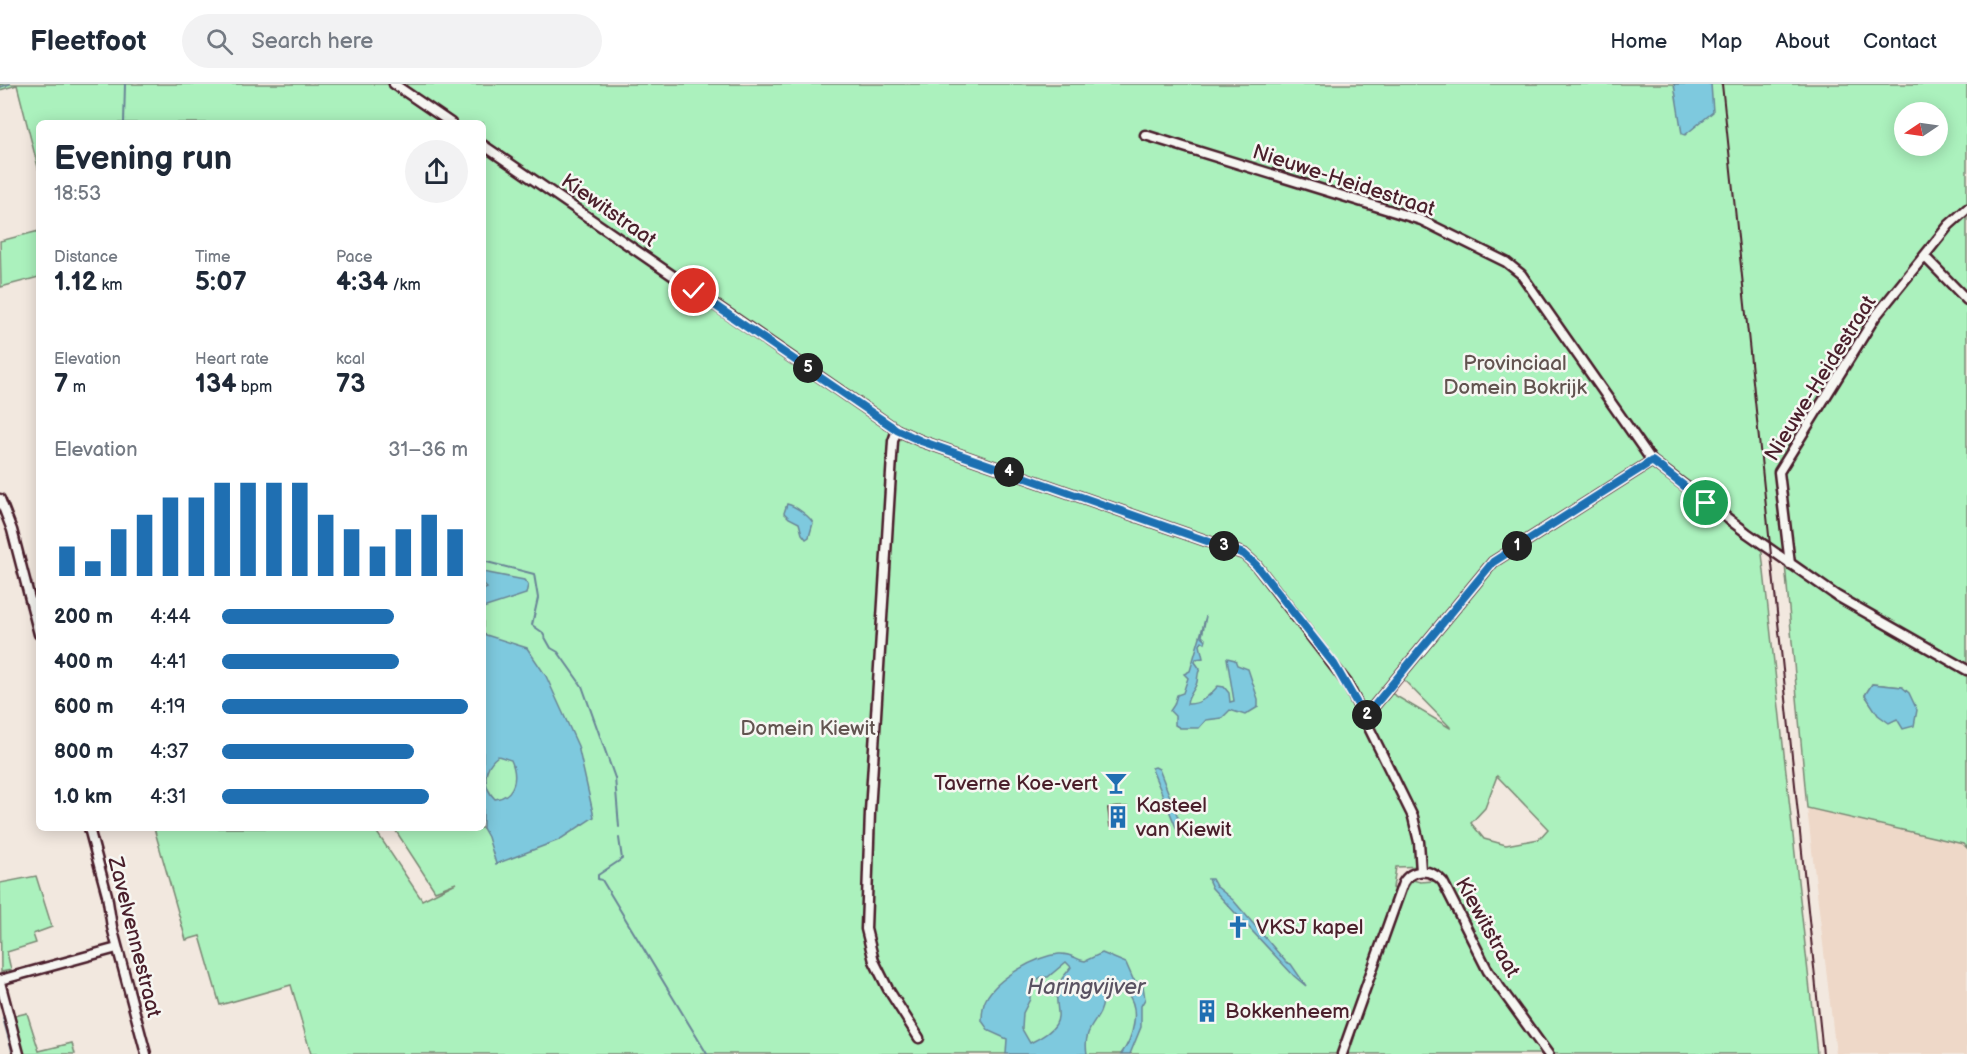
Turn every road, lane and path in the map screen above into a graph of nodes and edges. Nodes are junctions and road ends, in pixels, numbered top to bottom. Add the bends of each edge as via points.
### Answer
1 (394, 84) edge
2 (447, 120) edge
3 (1144, 135) dead end
4 (486, 147) edge
5 (1967, 209) edge
6 (1925, 257) junction
7 (1967, 300) edge
8 (897, 430) junction
9 (1652, 461) junction
10 (0, 499) edge
11 (1790, 564) junction
12 (36, 622) edge
13 (1967, 670) edge
14 (1365, 717) junction
15 (90, 831) edge
16 (1421, 872) junction
17 (117, 948) junction
18 (0, 981) edge
19 (919, 1038) dead end
20 (19, 1054) edge
21 (146, 1054) edge
22 (1342, 1054) edge
23 (1548, 1054) edge

1 - 2 street
3 - 9 street, Nieuwe-Heidestraat via 1421,220 1506,262 1521,274
4 - 8 street, Kiewitstraat
5 - 6 street, Nieuwe-Heidestraat via 1949,225
6 - 7 street
6 - 11 street, Nieuwe-Heidestraat via 1875,317 1779,472
8 - 14 street, Kiewitstraat via 1244,554 1334,664
8 - 19 street via 891,465 866,930 888,989
9 - 11 street, Nieuwe-Heidestraat
9 - 14 street via 1493,562
10 - 12 street
11 - 13 street, Nieuwe-Heidestraat via 1837,596
14 - 16 street, Kiewitstraat via 1413,818
15 - 17 street, Zavelvennestraat
16 - 22 street via 1413,873 1403,884
16 - 23 street, Kiewitstraat via 1431,873 1443,882 1488,971
17 - 18 street
17 - 21 street, Zavelvennestraat
18 - 20 street

